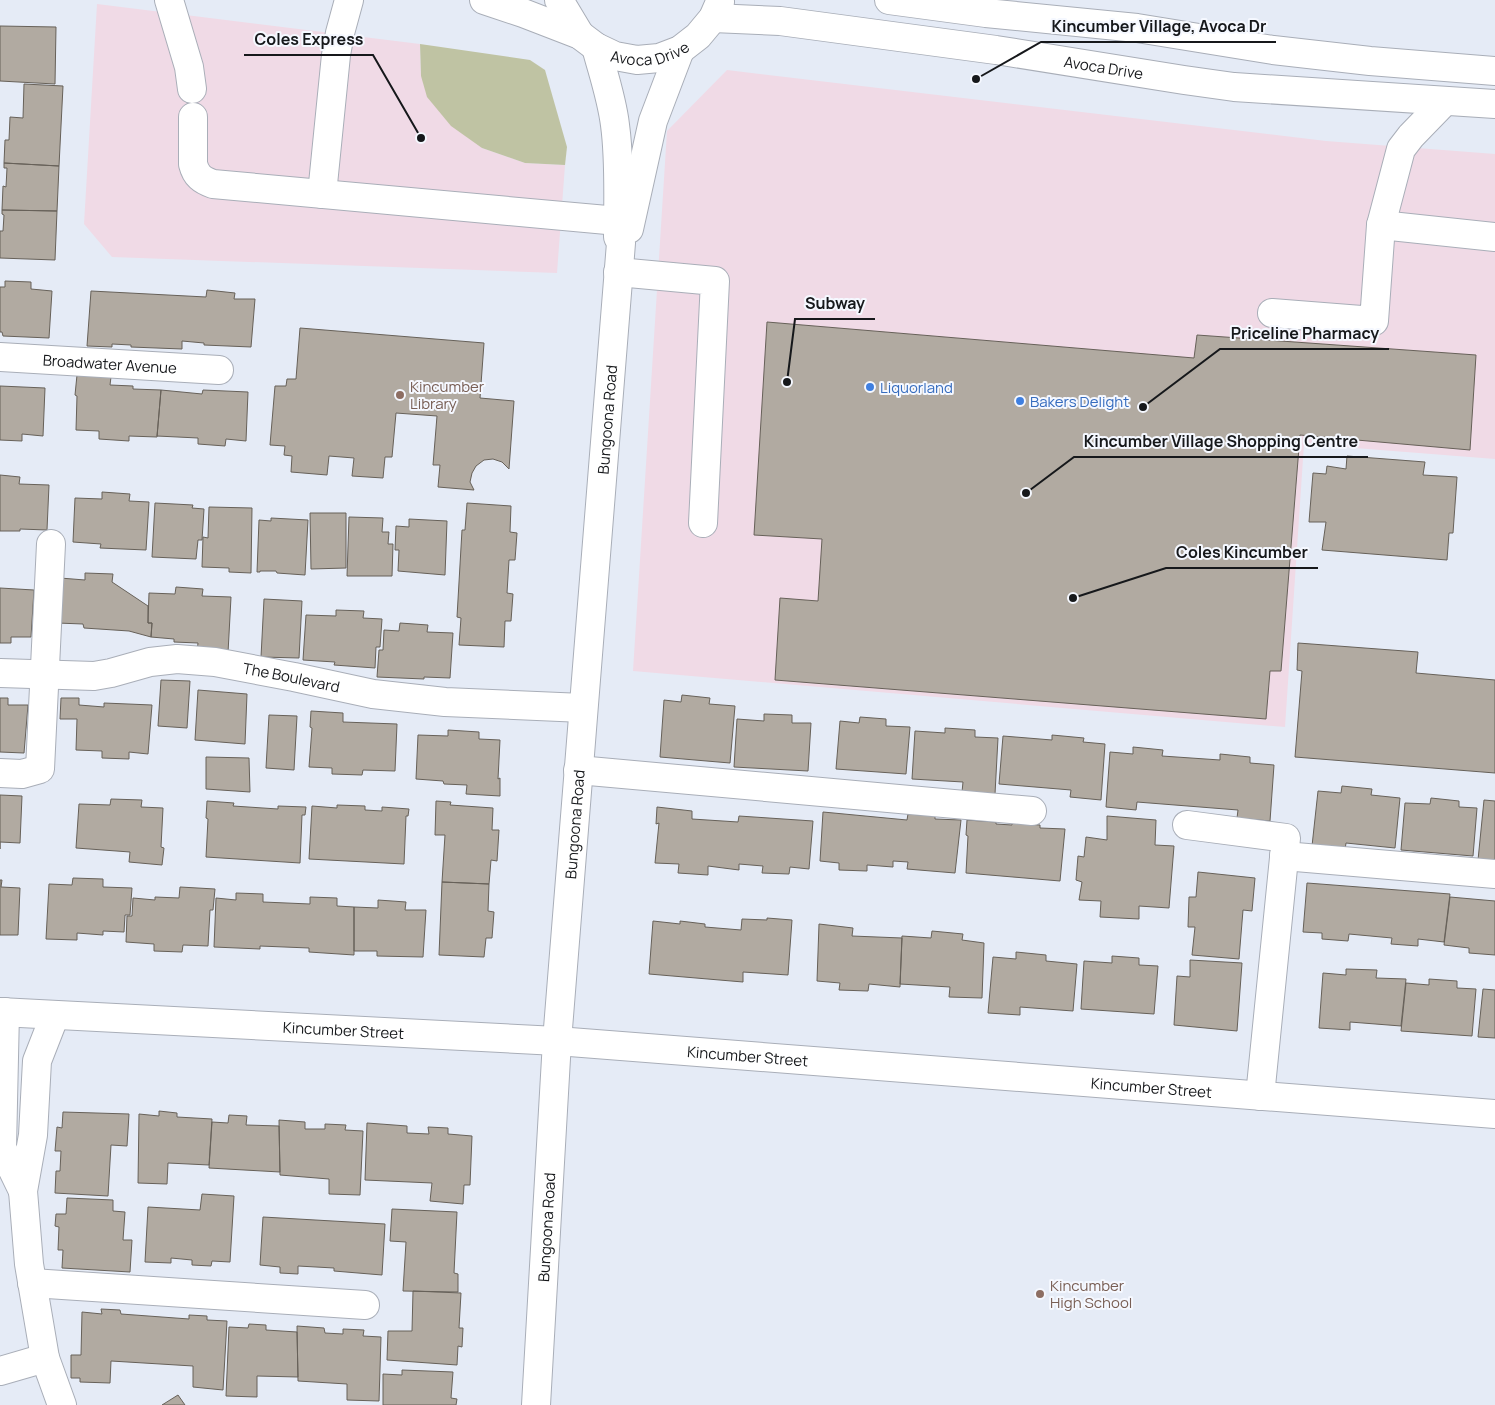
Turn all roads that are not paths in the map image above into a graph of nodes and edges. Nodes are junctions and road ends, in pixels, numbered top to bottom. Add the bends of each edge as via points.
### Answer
1 (169, 0) edge
2 (349, 0) edge
3 (484, 0) edge
4 (559, 0) edge
5 (889, 0) edge
6 (717, 9) edge
7 (588, 41) junction
8 (680, 50) junction
9 (1495, 71) edge
10 (192, 89) dead end
11 (1445, 101) junction
12 (1495, 104) edge
13 (193, 116) dead end
14 (322, 194) junction
15 (1381, 225) junction
16 (619, 232) junction
17 (1495, 237) edge
18 (618, 272) junction
19 (1272, 313) dead end
20 (0, 356) edge
21 (218, 370) dead end
22 (703, 523) dead end
23 (51, 544) dead end
24 (0, 673) edge
25 (44, 675) junction
26 (583, 708) junction
27 (578, 770) junction
28 (0, 773) edge
29 (1032, 811) dead end
30 (1187, 825) dead end
31 (1284, 856) junction
32 (1495, 874) edge
33 (2, 1012) edge
34 (55, 1015) junction
35 (557, 1041) junction
36 (1260, 1096) junction
37 (1495, 1114) edge
38 (23, 1191) junction
39 (32, 1283) junction
40 (365, 1305) dead end
41 (45, 1358) junction
42 (0, 1370) edge
43 (62, 1405) edge
44 (536, 1405) edge

1 - 10 street via 189,67
2 - 14 street via 336,55
3 - 7 street, Avoca Drive via 523,12
4 - 7 street
5 - 9 street via 1137,28 1273,50
6 - 8 street, Avoca Drive via 698,36
6 - 11 street, Avoca Drive via 1234,87
7 - 8 street, Avoca Drive via 615,56 637,60 659,58
7 - 16 street, Bungoona Road via 608,88 615,125
8 - 16 street, Bungoona Road via 653,121 626,239
11 - 12 street, Avoca Drive
11 - 15 street via 1401,150
13 - 14 street via 193,164 199,177 205,181
14 - 16 street
15 - 17 street
15 - 19 street via 1374,320
16 - 18 street, Bungoona Road
18 - 22 street via 715,281
18 - 26 street, Bungoona Road
20 - 21 street, Broadwater Avenue
23 - 25 street
24 - 25 street, The Boulevard
25 - 26 street, The Boulevard via 94,676 176,659 294,677 373,694 445,702
25 - 28 street via 40,769 22,774
26 - 27 street, Bungoona Road
27 - 29 street
27 - 35 street, Bungoona Road
30 - 31 street via 1286,838
31 - 32 street
31 - 36 street
33 - 34 street, Kincumber Street
33 - 38 street via 2,1148
34 - 35 street, Kincumber Street
34 - 38 street via 37,1061 33,1135
35 - 36 street, Kincumber Street
35 - 44 street, Bungoona Road
36 - 37 street, Kincumber Street
38 - 39 street
39 - 40 street
39 - 41 street
41 - 42 street
41 - 43 street

